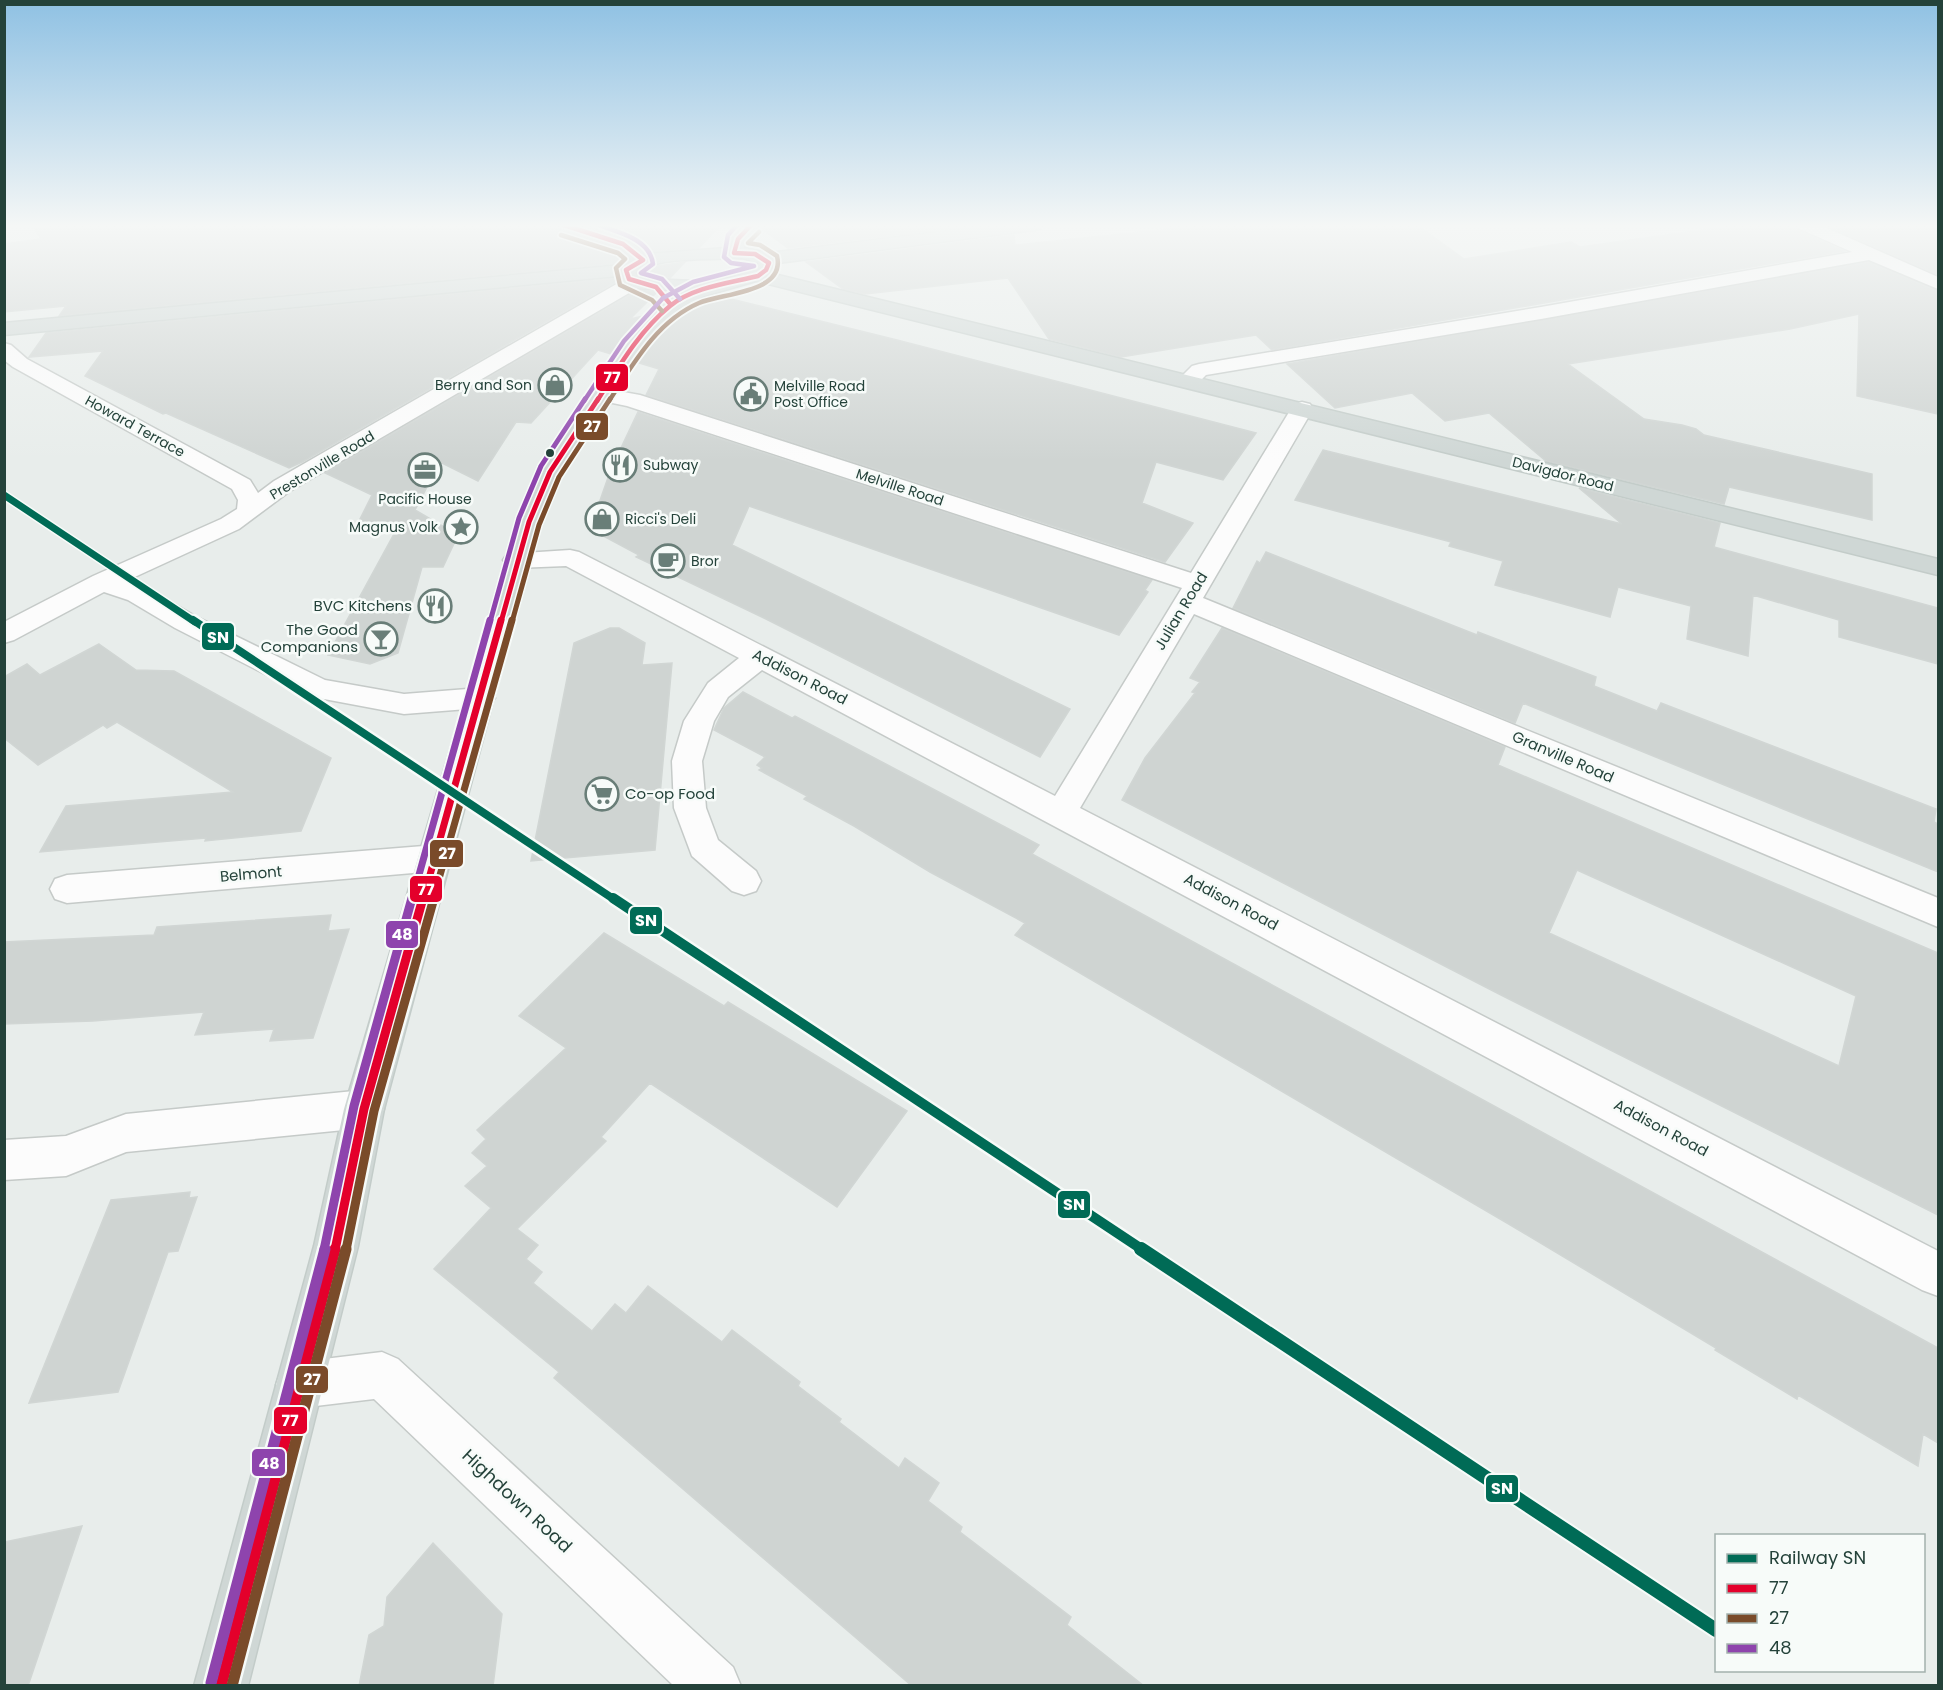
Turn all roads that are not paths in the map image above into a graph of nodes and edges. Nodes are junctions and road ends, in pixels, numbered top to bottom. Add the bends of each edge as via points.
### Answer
1 (335, 304) edge
2 (584, 304) edge
3 (897, 304) edge
4 (1592, 304) edge
5 (671, 305) edge
6 (6, 335) edge
7 (1188, 381) junction
8 (601, 394) junction
9 (1302, 409) junction
10 (249, 512) junction
11 (516, 560) junction
12 (1938, 567) edge
13 (102, 582) junction
14 (1192, 592) junction
15 (4, 634) edge
16 (760, 656) junction
17 (480, 698) junction
18 (1061, 813) junction
19 (435, 858) junction
20 (744, 881) dead end
21 (67, 890) dead end
22 (1938, 912) edge
23 (364, 1109) junction
24 (4, 1160) edge
25 (1938, 1274) edge
26 (298, 1385) junction
27 (222, 1686) edge
28 (714, 1686) edge

1 - 6 main road
2 - 10 street, Prestonville Road via 282,486
3 - 7 main road, Davigdor Road
4 - 7 street via 1199,370
5 - 8 main road via 632,347
6 - 10 street, Howard Terrace via 20,363 242,485 250,500
7 - 9 main road, Davigdor Road
8 - 11 main road via 550,472
8 - 14 street, Melville Road via 632,400
9 - 12 main road, Davigdor Road
9 - 14 street, Julian Road
10 - 13 street, Prestonville Road
11 - 16 street, Addison Road via 570,558
11 - 17 main road
13 - 15 street, Prestonville Road
13 - 17 street via 137,594 318,688 404,704
14 - 18 street, Julian Road
14 - 22 street, Granville Road
16 - 18 street, Addison Road
16 - 20 street via 718,690 699,722 687,761 690,808 704,847
17 - 19 main road
18 - 25 street, Addison Road
19 - 21 street, Belmont
19 - 23 main road
23 - 24 street via 126,1133 66,1156
23 - 26 main road via 336,1246
26 - 27 main road
26 - 28 street, Highdown Road via 382,1374

